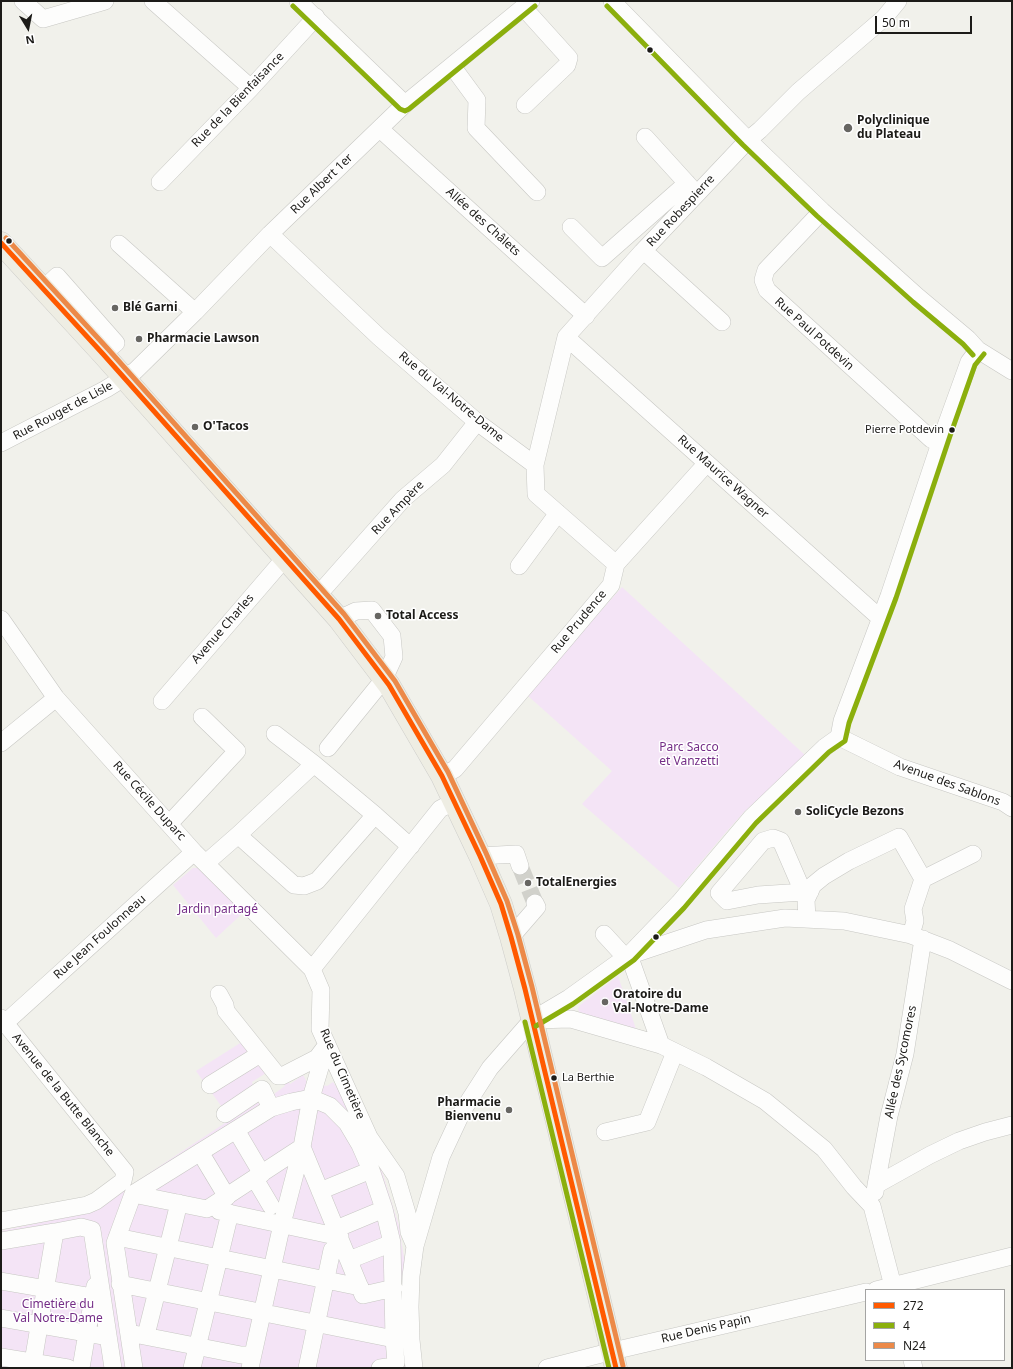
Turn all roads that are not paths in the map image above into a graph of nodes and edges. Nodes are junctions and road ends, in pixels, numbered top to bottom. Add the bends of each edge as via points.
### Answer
1 (23, 1) edge
2 (105, 1) edge
3 (153, 1) edge
4 (298, 1) edge
5 (612, 1) edge
6 (898, 1) edge
7 (527, 4) edge
8 (316, 18) junction
9 (452, 66) junction
10 (251, 88) junction
11 (405, 104) junction
12 (525, 105) dead end
13 (380, 129) junction
14 (645, 136) dead end
15 (748, 140) junction
16 (160, 182) dead end
17 (692, 188) junction
18 (537, 192) dead end
19 (822, 211) junction
20 (571, 227) dead end
21 (270, 234) junction
22 (1, 243) edge
23 (119, 244) dead end
24 (644, 251) junction
25 (195, 312) junction
26 (586, 316) junction
27 (722, 322) dead end
28 (566, 337) junction
29 (978, 350) junction
30 (1012, 371) edge
31 (124, 378) junction
32 (477, 422) junction
33 (1, 443) edge
34 (940, 444) junction
35 (707, 463) junction
36 (535, 465) junction
37 (558, 513) junction
38 (285, 558) junction
39 (616, 564) junction
40 (519, 566) dead end
41 (318, 595) junction
42 (880, 618) junction
43 (1, 619) edge
44 (339, 619) junction
45 (384, 679) junction
46 (56, 698) junction
47 (162, 701) dead end
48 (202, 717) dead end
49 (274, 734) dead end
50 (839, 737) junction
51 (1, 743) edge
52 (328, 748) dead end
53 (314, 764) junction
54 (442, 776) junction
55 (455, 801) junction
56 (1012, 808) edge
57 (375, 815) junction
58 (169, 824) junction
59 (238, 834) junction
60 (411, 846) junction
61 (973, 854) dead end
62 (480, 856) junction
63 (200, 857) junction
64 (520, 866) tunnel mouth
65 (923, 879) junction
66 (807, 892) junction
67 (535, 903) dead end
68 (807, 919) junction
69 (604, 934) dead end
70 (511, 937) junction
71 (917, 937) junction
72 (627, 957) junction
73 (312, 969) junction
74 (1012, 981) edge
75 (219, 994) dead end
76 (3, 1020) edge
77 (532, 1020) junction
78 (327, 1044) junction
79 (668, 1049) junction
80 (260, 1054) junction
81 (278, 1076) junction
82 (210, 1085) dead end
83 (262, 1089) junction
84 (312, 1098) junction
85 (271, 1108) junction
86 (225, 1114) dead end
87 (1012, 1125) edge
88 (236, 1130) junction
89 (605, 1132) dead end
90 (302, 1147) junction
91 (200, 1152) junction
92 (371, 1170) junction
93 (258, 1176) junction
94 (876, 1185) junction
95 (320, 1191) junction
96 (134, 1194) junction
97 (227, 1196) junction
98 (179, 1203) junction
99 (271, 1206) dead end
100 (872, 1206) junction
101 (207, 1209) junction
102 (384, 1209) junction
103 (230, 1213) junction
104 (1, 1221) edge
105 (415, 1221) junction
106 (282, 1224) junction
107 (55, 1232) junction
108 (117, 1237) junction
109 (336, 1239) junction
110 (1, 1241) edge
111 (392, 1243) junction
112 (168, 1247) junction
113 (1012, 1256) edge
114 (219, 1258) junction
115 (349, 1260) junction
116 (272, 1269) junction
117 (98, 1270) junction
118 (326, 1280) junction
119 (1, 1281) edge
120 (120, 1284) junction
121 (360, 1287) junction
122 (45, 1288) junction
123 (394, 1288) junction
124 (894, 1288) edge
125 (157, 1292) junction
126 (865, 1292) edge
127 (93, 1297) junction
128 (208, 1302) junction
129 (262, 1313) junction
130 (1, 1318) edge
131 (316, 1324) junction
132 (38, 1325) junction
133 (87, 1333) junction
134 (128, 1334) junction
135 (146, 1335) junction
136 (108, 1336) junction
137 (394, 1339) junction
138 (197, 1346) junction
139 (1, 1357) edge
140 (614, 1360) edge
141 (251, 1361) edge
142 (32, 1365) edge
143 (68, 1368) edge
144 (81, 1368) edge
145 (113, 1368) edge
146 (134, 1368) edge
147 (192, 1368) edge
148 (307, 1368) edge
149 (380, 1368) edge
150 (414, 1368) edge
151 (547, 1368) edge

1 - 2 street via 43,19
3 - 10 street
4 - 8 street
5 - 15 street
6 - 15 street, Rue Robespierre via 884,18 798,92
7 - 9 street, Rue Albert 1er
7 - 12 street via 569,58 567,65
8 - 10 street, Rue de la Bienfaisance
8 - 11 street
9 - 11 street, Rue Albert 1er
9 - 18 street via 477,100 476,128
10 - 16 street, Rue de la Bienfaisance
11 - 13 street, Rue Albert 1er
13 - 21 street, Rue Albert 1er
13 - 26 street, Allée des Châlets
14 - 17 street
15 - 17 street, Rue Robespierre
15 - 19 street
17 - 20 street via 602,258
17 - 24 street, Rue Robespierre
19 - 29 street
19 - 34 street, Rue Paul Potdevin via 766,270 763,280 767,290 931,439
21 - 25 street, Rue Albert 1er
21 - 32 street, Rue du Val-Notre-Dame via 379,337
22 - 31 main road
23 - 25 street
24 - 26 street, Rue Robespierre
24 - 27 street
25 - 31 street, Rue Albert 1er via 135,371
26 - 28 street, Rue Robespierre
28 - 35 street, Rue Maurice Wagner
28 - 36 street, Rue Robespierre
29 - 30 street
29 - 34 street via 969,362
31 - 33 street, Rue Rouget de Lisle
31 - 38 main road
32 - 36 street, Rue du Val-Notre-Dame
32 - 41 street, Rue Ampère via 443,465 403,499
34 - 42 street
35 - 39 street, Rue Prudence
35 - 42 street, Rue Maurice Wagner
36 - 37 street via 536,494
37 - 39 street
37 - 40 street
38 - 41 main road
38 - 47 street, Avenue Charles
39 - 54 street, Rue Prudence via 611,585 455,769
41 - 44 main road
42 - 50 street via 842,721
43 - 46 street, Rue Cécile Duparc
44 - 45 main road
44 - 45 street via 356,611 372,610 392,636 394,657
45 - 52 street
45 - 54 main road
46 - 51 street
46 - 58 street, Rue Cécile Duparc
48 - 58 street via 237,751
49 - 53 street
50 - 56 street, Avenue des Sablons via 900,767 1002,802
50 - 72 street via 825,747 751,818 678,903
53 - 57 street
53 - 59 street, Rue Jean Foulonneau
54 - 55 main road
55 - 60 street via 440,809
55 - 62 main road
57 - 59 street via 317,881 304,886 294,885
57 - 60 street
58 - 63 street, Rue Cécile Duparc
59 - 63 street, Rue Jean Foulonneau
60 - 73 street
61 - 65 street
62 - 64 street via 516,854
62 - 70 main road via 501,904
63 - 73 street, Rue Cécile Duparc
63 - 76 street, Rue Jean Foulonneau
65 - 66 street via 895,830 824,876
65 - 71 street, Allée des Sycomores via 913,909
66 - 66 street via 758,895 727,901 719,893 763,841 773,838 781,841
66 - 68 street
67 - 70 street via 537,907
68 - 71 street via 844,921
68 - 72 street via 785,918 706,930
69 - 72 street
70 - 77 main road
71 - 74 street via 950,950
71 - 94 street, Allée des Sycomores via 905,1054 889,1116
72 - 77 street via 569,998
72 - 79 street
73 - 78 street, Rue du Cimetière via 321,990 320,1029
75 - 80 street via 226,1011
76 - 104 street, Avenue de la Butte Blanche via 125,1172 123,1181 96,1202
77 - 79 street via 571,1019
77 - 105 street via 490,1068 463,1110
77 - 140 main road
78 - 81 street via 317,1058
78 - 84 street
78 - 105 street, Rue du Cimetière via 369,1137 396,1176
79 - 89 street via 647,1122
79 - 100 street via 765,1101 824,1149
80 - 81 street
80 - 82 street
81 - 83 street
83 - 85 street
83 - 86 street
84 - 85 street
84 - 90 street
84 - 92 street via 330,1106 347,1123
85 - 88 street
87 - 94 street via 959,1141
88 - 91 street
88 - 93 street
90 - 93 street
90 - 95 street
90 - 106 street
91 - 96 street
91 - 97 street
92 - 95 street
92 - 102 street
93 - 97 street
93 - 99 street
94 - 100 street, Allée des Sycomores
95 - 109 street
96 - 98 street
96 - 108 street
97 - 101 street
98 - 101 street
98 - 112 street
100 - 124 street
101 - 103 street
102 - 109 street
102 - 111 street
103 - 106 street
103 - 114 street
105 - 150 street via 410,1307
106 - 109 street
106 - 116 street
107 - 110 street
107 - 117 street via 81,1227 92,1230
107 - 122 street
108 - 112 street
108 - 120 street via 115,1243
109 - 115 street
109 - 118 street
111 - 115 street
111 - 123 street
112 - 114 street
112 - 125 street
113 - 124 street
114 - 116 street
114 - 128 street
115 - 121 street
116 - 118 street
116 - 129 street
117 - 127 street
117 - 136 street
118 - 121 street
118 - 131 street
119 - 122 street
120 - 125 street
120 - 134 street
121 - 123 street via 363,1295
122 - 127 street
122 - 132 street
123 - 137 street
125 - 128 street
125 - 135 street
126 - 140 street, Rue Denis Papin
127 - 133 street
128 - 129 street
128 - 138 street
129 - 131 street
129 - 141 street
130 - 132 street
131 - 137 street
131 - 148 street
132 - 133 street
132 - 142 street
133 - 136 street
133 - 144 street
134 - 135 street
134 - 146 street
135 - 138 street
136 - 145 street
137 - 149 street via 396,1363 394,1366
138 - 141 street via 241,1355
138 - 147 street
139 - 142 street
140 - 151 street, Rue Denis Papin
142 - 143 street

